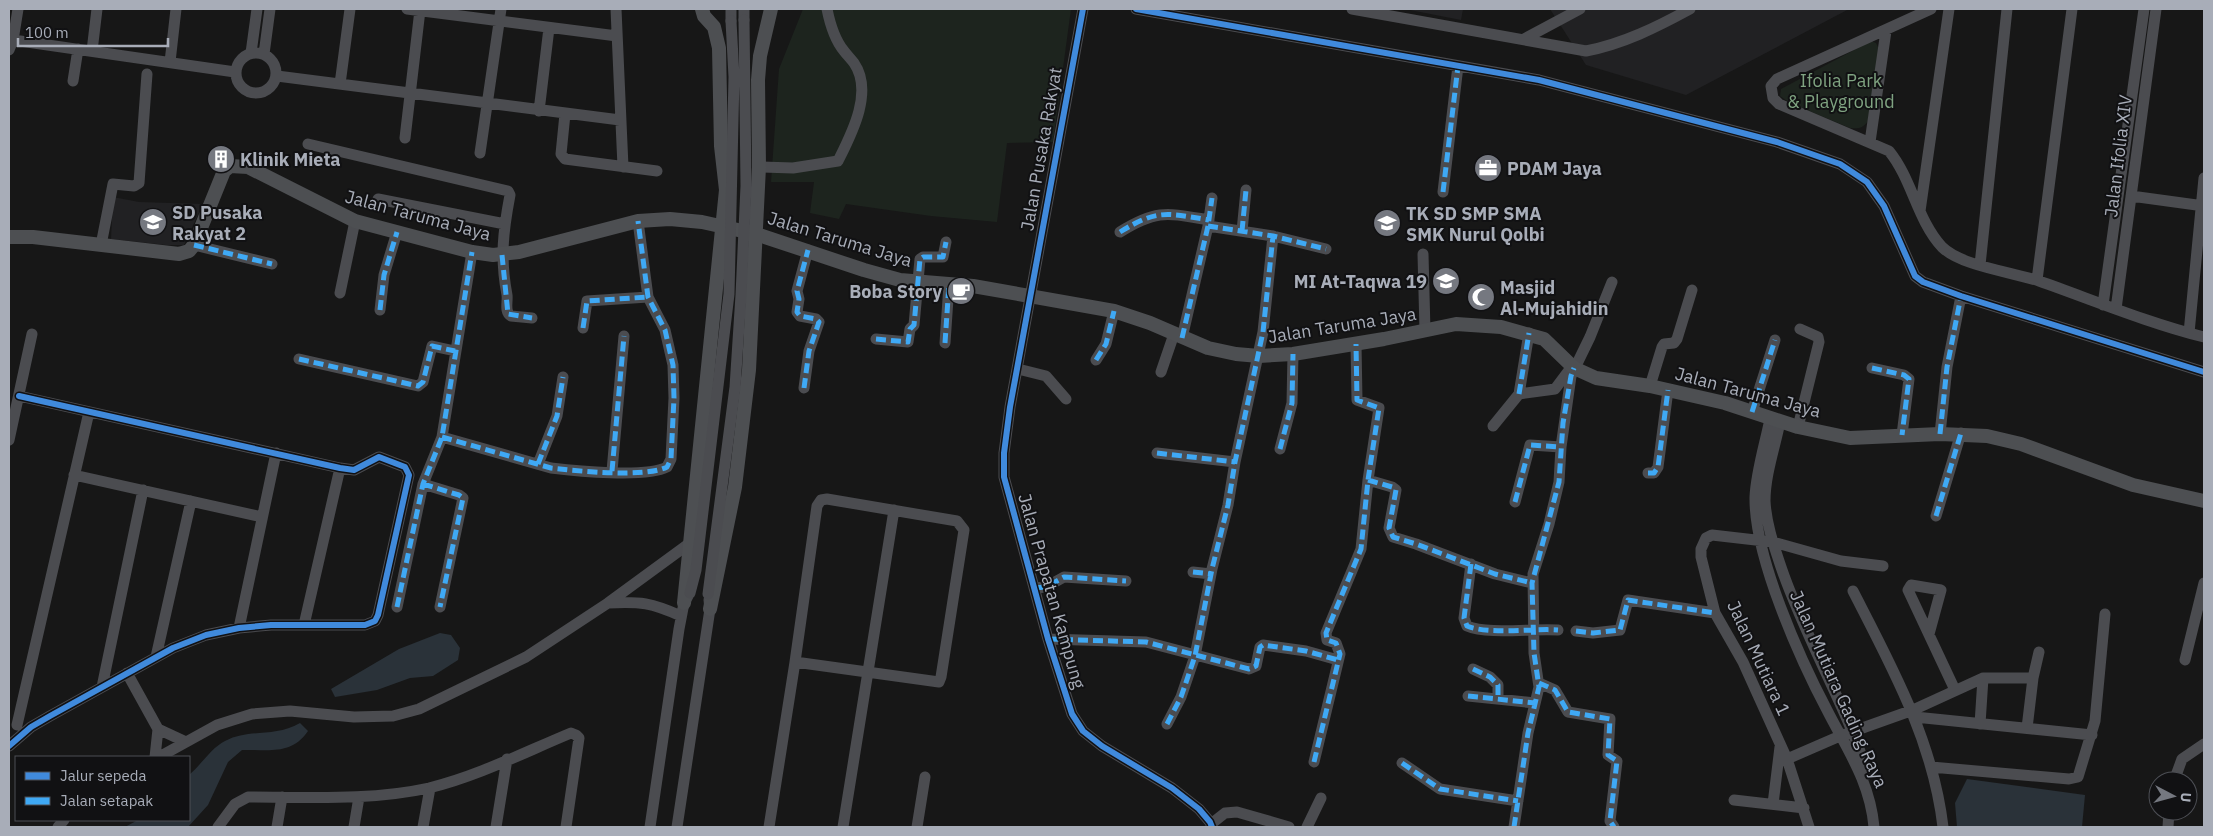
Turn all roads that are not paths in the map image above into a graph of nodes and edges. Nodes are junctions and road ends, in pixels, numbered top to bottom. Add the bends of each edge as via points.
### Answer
1 (18, 9) edge
2 (97, 9) edge
3 (176, 9) edge
4 (256, 9) edge
5 (270, 9) edge
6 (350, 9) edge
7 (407, 9) edge
8 (616, 9) edge
9 (702, 9) edge
10 (731, 9) edge
11 (771, 9) edge
12 (826, 9) edge
13 (1082, 9) edge
14 (1136, 9) edge
15 (1352, 9) edge
16 (1580, 9) edge
17 (1690, 9) edge
18 (1931, 9) edge
19 (1949, 9) edge
20 (2007, 9) edge
21 (2072, 9) edge
22 (2144, 9) edge
23 (2156, 9) edge
24 (420, 10) junction
25 (500, 14) edge
26 (744, 15) edge
27 (549, 28) junction
28 (1886, 31) junction
29 (617, 36) junction
30 (1524, 39) junction
31 (11, 45) edge
32 (78, 49) junction
33 (92, 51) junction
34 (251, 53) junction
35 (264, 54) junction
36 (170, 62) junction
37 (1458, 66) junction
38 (235, 72) junction
39 (147, 74) dead end
40 (277, 76) junction
41 (73, 81) dead end
42 (340, 84) junction
43 (411, 93) junction
44 (487, 103) junction
45 (538, 111) junction
46 (565, 114) junction
47 (620, 120) junction
48 (405, 138) dead end
49 (1870, 142) junction
50 (308, 144) dead end
51 (480, 153) dead end
52 (623, 167) junction
53 (759, 167) junction
54 (657, 171) dead end
55 (2204, 178) edge
56 (1246, 190) dead end
57 (1443, 192) dead end
58 (2130, 196) junction
59 (1212, 198) dead end
60 (378, 199) dead end
61 (2202, 205) edge
62 (1920, 211) junction
63 (354, 221) junction
64 (638, 221) junction
65 (1208, 223) junction
66 (505, 224) junction
67 (721, 226) junction
68 (1242, 231) junction
69 (397, 232) junction
70 (1120, 232) dead end
71 (756, 234) junction
72 (1273, 236) junction
73 (9, 237) edge
74 (946, 242) dead end
75 (101, 245) junction
76 (194, 245) junction
77 (1326, 248) dead end
78 (808, 250) junction
79 (472, 252) junction
80 (1423, 254) dead end
81 (502, 255) junction
82 (272, 264) dead end
83 (1980, 265) junction
84 (2036, 280) junction
85 (918, 282) junction
86 (1612, 282) dead end
87 (949, 284) junction
88 (1692, 290) dead end
89 (340, 293) dead end
90 (1030, 295) junction
91 (1961, 296) junction
92 (648, 297) junction
93 (2103, 305) junction
94 (2116, 309) junction
95 (380, 310) dead end
96 (1114, 311) junction
97 (532, 318) dead end
98 (584, 328) dead end
99 (1800, 329) dead end
100 (1425, 331) junction
101 (1529, 333) junction
102 (2189, 333) junction
103 (32, 334) dead end
104 (624, 336) dead end
105 (1178, 336) junction
106 (2204, 337) edge
107 (876, 339) dead end
108 (1775, 340) dead end
109 (945, 343) dead end
110 (1356, 344) junction
111 (455, 351) junction
112 (1293, 354) junction
113 (1259, 356) junction
114 (299, 359) dead end
115 (1096, 360) dead end
116 (1573, 367) junction
117 (1872, 368) dead end
118 (1018, 369) junction
119 (1161, 372) dead end
120 (2204, 372) edge
121 (563, 376) dead end
122 (1650, 386) junction
123 (804, 388) dead end
124 (1668, 390) junction
125 (1519, 394) junction
126 (19, 396) junction
127 (1066, 400) dead end
128 (89, 412) junction
129 (1752, 412) junction
130 (11, 419) edge
131 (1775, 421) junction
132 (1493, 426) dead end
133 (1798, 427) junction
134 (1961, 433) junction
135 (1940, 434) junction
136 (1902, 435) junction
137 (442, 437) junction
138 (9, 440) edge
139 (1561, 447) junction
140 (1280, 449) dead end
141 (276, 453) junction
142 (1157, 453) dead end
143 (1235, 462) junction
144 (538, 464) junction
145 (340, 468) junction
146 (612, 471) junction
147 (1648, 473) dead end
148 (74, 475) junction
149 (1368, 480) junction
150 (423, 484) junction
151 (143, 490) junction
152 (191, 501) junction
153 (2204, 501) edge
154 (1515, 502) dead end
155 (894, 510) junction
156 (1936, 516) dead end
157 (262, 517) junction
158 (1767, 541) junction
159 (690, 543) junction
160 (1471, 564) junction
161 (1883, 566) dead end
162 (1193, 572) dead end
163 (1211, 574) junction
164 (1126, 581) dead end
165 (1532, 583) junction
166 (1035, 588) junction
167 (2204, 590) edge
168 (1854, 591) dead end
169 (608, 603) junction
170 (685, 604) junction
171 (397, 607) dead end
172 (440, 607) dead end
173 (710, 609) junction
174 (1715, 613) junction
175 (2105, 614) dead end
176 (304, 625) junction
177 (239, 628) junction
178 (1533, 628) junction
179 (1558, 630) dead end
180 (1576, 630) dead end
181 (1930, 634) junction
182 (1048, 640) junction
183 (2039, 652) dead end
184 (1195, 656) junction
185 (156, 657) junction
186 (1338, 660) junction
187 (2185, 660) dead end
188 (795, 662) junction
189 (1472, 669) dead end
190 (127, 673) junction
191 (868, 674) junction
192 (1983, 678) junction
193 (2033, 678) junction
194 (1539, 683) junction
195 (102, 687) junction
196 (1955, 690) junction
197 (1468, 696) dead end
198 (1498, 698) junction
199 (1535, 703) junction
200 (1914, 714) junction
201 (13, 724) edge
202 (1167, 724) dead end
203 (1980, 724) junction
204 (31, 727) junction
205 (2027, 728) junction
206 (158, 729) junction
207 (1853, 733) junction
208 (2092, 735) junction
209 (1840, 736) junction
210 (186, 742) junction
211 (2204, 744) edge
212 (9, 746) edge
213 (1780, 747) junction
214 (157, 756) edge
215 (159, 756) edge
216 (507, 759) junction
217 (1787, 759) junction
218 (1314, 762) dead end
219 (1402, 763) dead end
220 (1931, 767) junction
221 (2178, 771) edge
222 (924, 777) dead end
223 (430, 788) junction
224 (282, 797) junction
225 (358, 797) junction
226 (1321, 798) dead end
227 (1518, 800) junction
228 (1734, 800) dead end
229 (1774, 804) junction
230 (1804, 808) junction
231 (1212, 825) edge
232 (218, 827) edge
233 (277, 827) edge
234 (354, 827) edge
235 (423, 827) edge
236 (496, 827) edge
237 (566, 827) edge
238 (650, 827) edge
239 (677, 827) edge
240 (769, 827) edge
241 (844, 827) edge
242 (917, 827) edge
243 (1289, 827) edge
244 (1307, 827) edge
245 (1514, 827) edge
246 (1614, 827) edge
247 (1809, 827) edge
248 (1874, 827) edge
249 (1881, 827) edge
250 (1943, 827) edge

1 - 31 street
2 - 33 street
3 - 36 street
4 - 34 street
5 - 35 street
6 - 42 street
7 - 24 street
8 - 29 street
9 - 67 main road via 714,27 719,48 721,146 726,190
10 - 170 street, bridge via 734,180 729,294 696,570
11 - 53 main road via 758,80
12 - 53 street via 830,27 843,51 855,64 861,88 858,120 838,161 793,168
13 - 90 street, Jalan Pusaka Rakyat
14 - 37 street
15 - 30 street
16 - 30 street
17 - 30 street via 1652,30 1600,48 1576,50
18 - 28 street
19 - 62 street
20 - 83 street
21 - 84 street
22 - 93 street, Jalan Ifolia XIV
23 - 58 street, Jalan Ifolia XIV
24 - 25 street
24 - 43 street
25 - 27 street
25 - 44 street
26 - 173 street, bridge via 746,186 740,323 735,387 708,594
27 - 29 street
27 - 45 street
28 - 49 street
28 - 49 street via 1777,79 1771,86 1772,98 1779,104
29 - 47 street
31 - 32 street
32 - 33 street
32 - 41 street
33 - 36 street
34 - 35 street
34 - 38 street via 243,57
35 - 40 street via 276,67
36 - 38 street
37 - 57 street
37 - 91 street via 1539,80 1716,124 1840,164 1867,182 1884,206 1915,276
38 - 40 street via 242,88 259,94 274,84
39 - 75 street via 138,184 114,184
40 - 42 street
42 - 43 street
43 - 44 street
43 - 48 street
44 - 45 street
44 - 51 street
45 - 46 street
46 - 47 street
46 - 52 street via 561,154 565,158
47 - 52 street
49 - 62 street via 1888,151 1897,161
50 - 66 street via 503,189 510,195
52 - 54 street
53 - 71 main road
55 - 61 street
56 - 68 street
58 - 61 street
58 - 94 street, Jalan Ifolia XIV
59 - 65 street
60 - 66 street
61 - 102 street
62 - 83 street via 1943,247
63 - 69 main road, Jalan Taruma Jaya
63 - 76 main road, Jalan Taruma Jaya via 264,174 242,165 230,166 224,171
63 - 89 street
64 - 67 main road, Jalan Taruma Jaya via 670,219
64 - 81 main road, Jalan Taruma Jaya
64 - 92 street
65 - 68 street
65 - 70 street via 1158,215 1145,218
65 - 105 street
66 - 81 street
67 - 71 main road, Jalan Taruma Jaya
67 - 159 main road
68 - 72 street
69 - 79 main road, Jalan Taruma Jaya
69 - 95 street via 384,275
71 - 78 main road, Jalan Taruma Jaya
71 - 173 main road via 750,362 741,444
72 - 77 street
72 - 113 street
73 - 75 main road
74 - 85 street via 943,257 921,257
75 - 76 main road via 179,254
76 - 82 street
78 - 85 main road, Jalan Taruma Jaya via 864,270
78 - 123 street via 798,291 797,312 819,322
79 - 81 main road, Jalan Taruma Jaya
79 - 111 street
80 - 100 street
81 - 97 street via 508,314
83 - 84 street
84 - 93 street
85 - 87 main road, Jalan Taruma Jaya
85 - 107 street via 914,325 908,342
86 - 116 street via 1590,337
87 - 90 main road, Jalan Taruma Jaya
87 - 109 street
88 - 122 street via 1677,340 1662,347
90 - 96 main road, Jalan Taruma Jaya
90 - 118 street, Jalan Prapatan Kampung
91 - 120 street
91 - 135 street via 1946,367
92 - 98 street via 587,301
92 - 146 street via 665,330 673,365 671,459 666,467 644,473
93 - 94 street
94 - 102 street
96 - 105 main road, Jalan Taruma Jaya via 1144,320
96 - 115 street via 1106,344
99 - 133 street via 1818,337 1819,342
100 - 101 main road, Jalan Taruma Jaya via 1466,324
100 - 110 main road, Jalan Taruma Jaya
101 - 116 main road, Jalan Taruma Jaya via 1552,345
101 - 125 street
102 - 106 street
103 - 126 street
104 - 146 street
105 - 113 main road, Jalan Taruma Jaya via 1223,352
105 - 119 street
108 - 129 street
110 - 112 main road, Jalan Taruma Jaya
110 - 149 street via 1357,400 1379,408
111 - 114 street via 432,346 423,382 418,386
111 - 137 street
112 - 113 main road, Jalan Taruma Jaya
112 - 140 street via 1292,402
113 - 143 street
116 - 122 main road, Jalan Taruma Jaya via 1596,378
116 - 125 street via 1555,389
116 - 139 street
117 - 136 street via 1909,379
118 - 127 street via 1046,376
118 - 166 street, Jalan Prapatan Kampung via 1003,465
121 - 144 street via 556,416
122 - 124 main road, Jalan Taruma Jaya
124 - 129 main road, Jalan Taruma Jaya
124 - 147 street via 1658,467 1654,473
125 - 132 street
126 - 128 street
126 - 130 street
128 - 141 street
128 - 148 street
129 - 131 main road, Jalan Taruma Jaya
130 - 138 street
131 - 133 main road, Jalan Taruma Jaya
131 - 158 street, Jalan Mutiara Gading Raya via 1761,491 1766,510
133 - 136 main road, Jalan Taruma Jaya via 1850,438
134 - 135 main road, Jalan Taruma Jaya
134 - 153 main road, Jalan Taruma Jaya via 2021,444 2133,485
134 - 156 street
135 - 136 main road, Jalan Taruma Jaya
137 - 144 street
137 - 150 street
139 - 154 street via 1530,445
139 - 165 street via 1557,491
141 - 145 street
141 - 157 street
142 - 143 street
143 - 163 street
144 - 146 street via 567,470
145 - 176 street
145 - 176 street via 354,470 379,457 405,467 408,472 378,615 375,621 365,625
148 - 151 street
148 - 201 street
149 - 160 street via 1396,490 1389,528 1393,537
149 - 186 street via 1361,549 1326,633 1327,640 1340,649
150 - 171 street
150 - 172 street via 463,498
151 - 152 street
151 - 195 street
152 - 157 street
152 - 185 street
155 - 188 street via 827,499 821,500 817,506
155 - 191 street
155 - 191 street via 957,521 964,530 941,677 939,682 933,683
157 - 177 street
158 - 161 street, Jalan Mutiara 1 via 1841,560
158 - 174 street, Jalan Mutiara 1 via 1712,534 1706,538 1701,549
158 - 207 street, Jalan Mutiara Gading Raya
158 - 209 street, Jalan Mutiara Gading Raya via 1781,606
159 - 169 street
159 - 170 main road
160 - 165 street via 1494,574
160 - 178 street via 1464,618 1467,626 1516,630
162 - 163 street
163 - 184 street
164 - 166 street via 1064,577 1046,587
165 - 178 street
166 - 182 street, Jalan Prapatan Kampung
167 - 187 street
168 - 200 street
169 - 170 street
169 - 210 street via 526,657 419,709 393,716 354,717 290,711 252,714 217,724
170 - 238 street
173 - 239 street
174 - 180 street via 1628,600 1620,630 1593,633
174 - 213 street, Jalan Mutiara 1 via 1743,662
175 - 208 street
176 - 177 street
177 - 185 street via 206,635
178 - 179 street
178 - 194 street
181 - 181 street via 1941,590 1911,586 1908,590
181 - 196 street
182 - 184 street via 1140,641
182 - 231 street, Jalan Prapatan Kampung via 1072,714 1083,731 1172,788 1199,809
183 - 193 street
184 - 186 street via 1252,669 1263,645 1306,651
184 - 202 street via 1181,697
185 - 190 street
186 - 218 street
188 - 191 street
188 - 240 street
189 - 198 street via 1490,677 1498,685
190 - 195 street
190 - 206 street
191 - 241 street
192 - 193 street
192 - 196 street
192 - 203 street
193 - 205 street
194 - 199 street
194 - 246 street via 1554,690 1568,712 1610,719 1608,755 1617,761 1610,821
195 - 204 street
196 - 200 street
197 - 198 street
198 - 199 street
199 - 227 street
200 - 203 street
200 - 207 street
200 - 220 street
201 - 204 street
203 - 205 street
204 - 212 street
205 - 208 street
206 - 210 street
206 - 214 street
207 - 209 street
207 - 249 street, Jalan Mutiara Gading Raya via 1876,798
208 - 220 street via 2078,777 2074,779
209 - 217 street
209 - 248 street, Jalan Mutiara Gading Raya via 1862,774 1873,811
210 - 215 street
211 - 221 street via 2182,759
213 - 217 street, Jalan Mutiara 1
213 - 229 street
216 - 223 street via 465,778
216 - 236 street
216 - 237 street via 571,733 579,738
217 - 230 street, Jalan Mutiara 1
219 - 227 street via 1440,790
220 - 250 street
222 - 242 street
223 - 225 street
223 - 235 street
224 - 225 street
224 - 232 street via 248,797 235,804
224 - 233 street
225 - 234 street
226 - 244 street
227 - 245 street
228 - 229 street
229 - 230 street
230 - 247 street, Jalan Mutiara 1
231 - 243 street via 1225,813 1237,812

